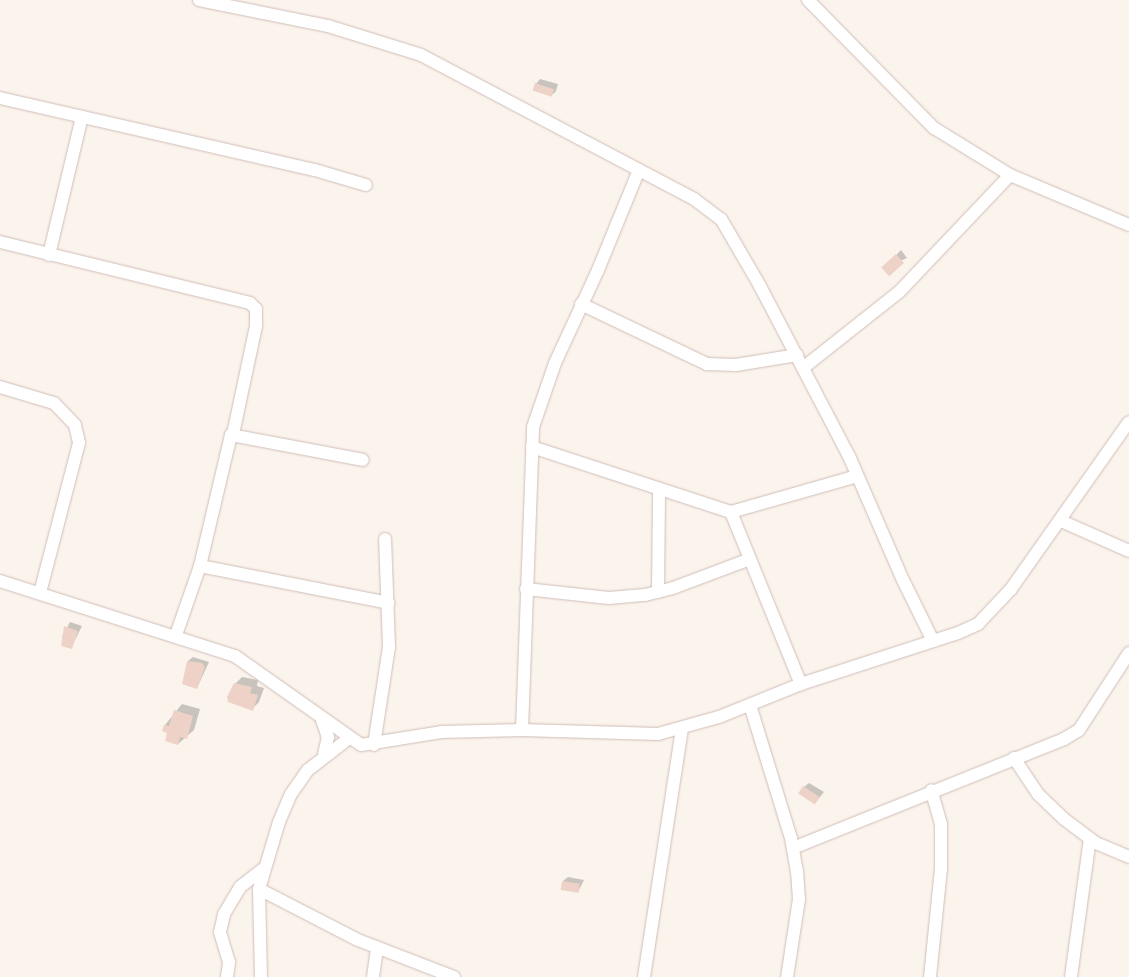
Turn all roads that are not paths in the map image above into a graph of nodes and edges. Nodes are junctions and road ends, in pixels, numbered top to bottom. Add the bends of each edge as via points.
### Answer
1 (199, 0) edge
2 (808, 0) edge
3 (0, 98) edge
4 (82, 117) junction
5 (639, 170) junction
6 (1010, 175) junction
7 (366, 185) dead end
8 (1129, 226) edge
9 (0, 242) edge
10 (49, 255) junction
11 (581, 304) junction
12 (797, 355) junction
13 (804, 368) junction
14 (0, 387) edge
15 (1129, 422) edge
16 (233, 434) junction
17 (532, 447) junction
18 (363, 460) dead end
19 (857, 476) junction
20 (659, 491) junction
21 (731, 512) junction
22 (1061, 521) junction
23 (385, 539) dead end
24 (1129, 551) edge
25 (750, 559) junction
26 (200, 566) junction
27 (0, 581) edge
28 (526, 589) junction
29 (658, 592) junction
30 (40, 593) junction
31 (388, 604) junction
32 (176, 635) junction
33 (933, 641) junction
34 (1129, 653) edge
35 (801, 684) junction
36 (750, 705) junction
37 (322, 720) junction
38 (682, 729) junction
39 (522, 730) junction
40 (348, 739) junction
41 (374, 745) junction
42 (324, 756) junction
43 (1014, 758) junction
44 (931, 790) junction
45 (1090, 839) junction
46 (793, 848) junction
47 (1129, 857) edge
48 (262, 870) junction
49 (259, 890) junction
50 (377, 947) junction
51 (227, 977) edge
52 (261, 977) edge
53 (373, 977) edge
54 (454, 977) edge
55 (644, 977) edge
56 (787, 977) edge
57 (930, 977) edge
58 (1071, 977) edge

1 - 5 street via 328,26 421,54
2 - 6 street via 934,128
3 - 4 street
4 - 7 street via 315,170
4 - 10 street
5 - 11 street
5 - 12 street via 694,199 721,219
6 - 8 street
6 - 13 street via 899,292
9 - 10 street
10 - 16 street via 175,282 250,303 256,309 256,326
11 - 12 street via 707,364 736,365
11 - 17 street via 539,404
12 - 13 street
13 - 19 street
14 - 30 street via 54,403 75,426 79,443
15 - 22 street
16 - 18 street
16 - 26 street via 229,439
17 - 20 street
17 - 28 street
19 - 21 street
19 - 33 street
20 - 21 street
20 - 29 street
21 - 25 street
22 - 24 street
22 - 33 street via 993,610 978,624
23 - 31 street
25 - 29 street
25 - 35 street
26 - 31 street
26 - 32 street
27 - 30 street
28 - 29 street via 609,598
28 - 39 street
30 - 32 street
31 - 41 street via 389,647
32 - 37 street via 235,656
33 - 35 street
34 - 43 street via 1079,730
35 - 36 street
36 - 38 street
36 - 46 street
37 - 40 street
37 - 42 street via 328,737
38 - 39 street via 658,734
38 - 55 street
39 - 41 street via 441,732
40 - 41 street via 360,745
40 - 42 street
42 - 48 street via 308,770 292,794
43 - 44 street
43 - 45 street via 1038,794
44 - 46 street
44 - 57 street via 941,824 941,868
45 - 47 street
45 - 58 street
46 - 56 street via 799,899
48 - 49 street
48 - 51 street via 240,887 224,914 220,932 229,962
49 - 50 street
49 - 52 street
50 - 53 street
50 - 54 street

